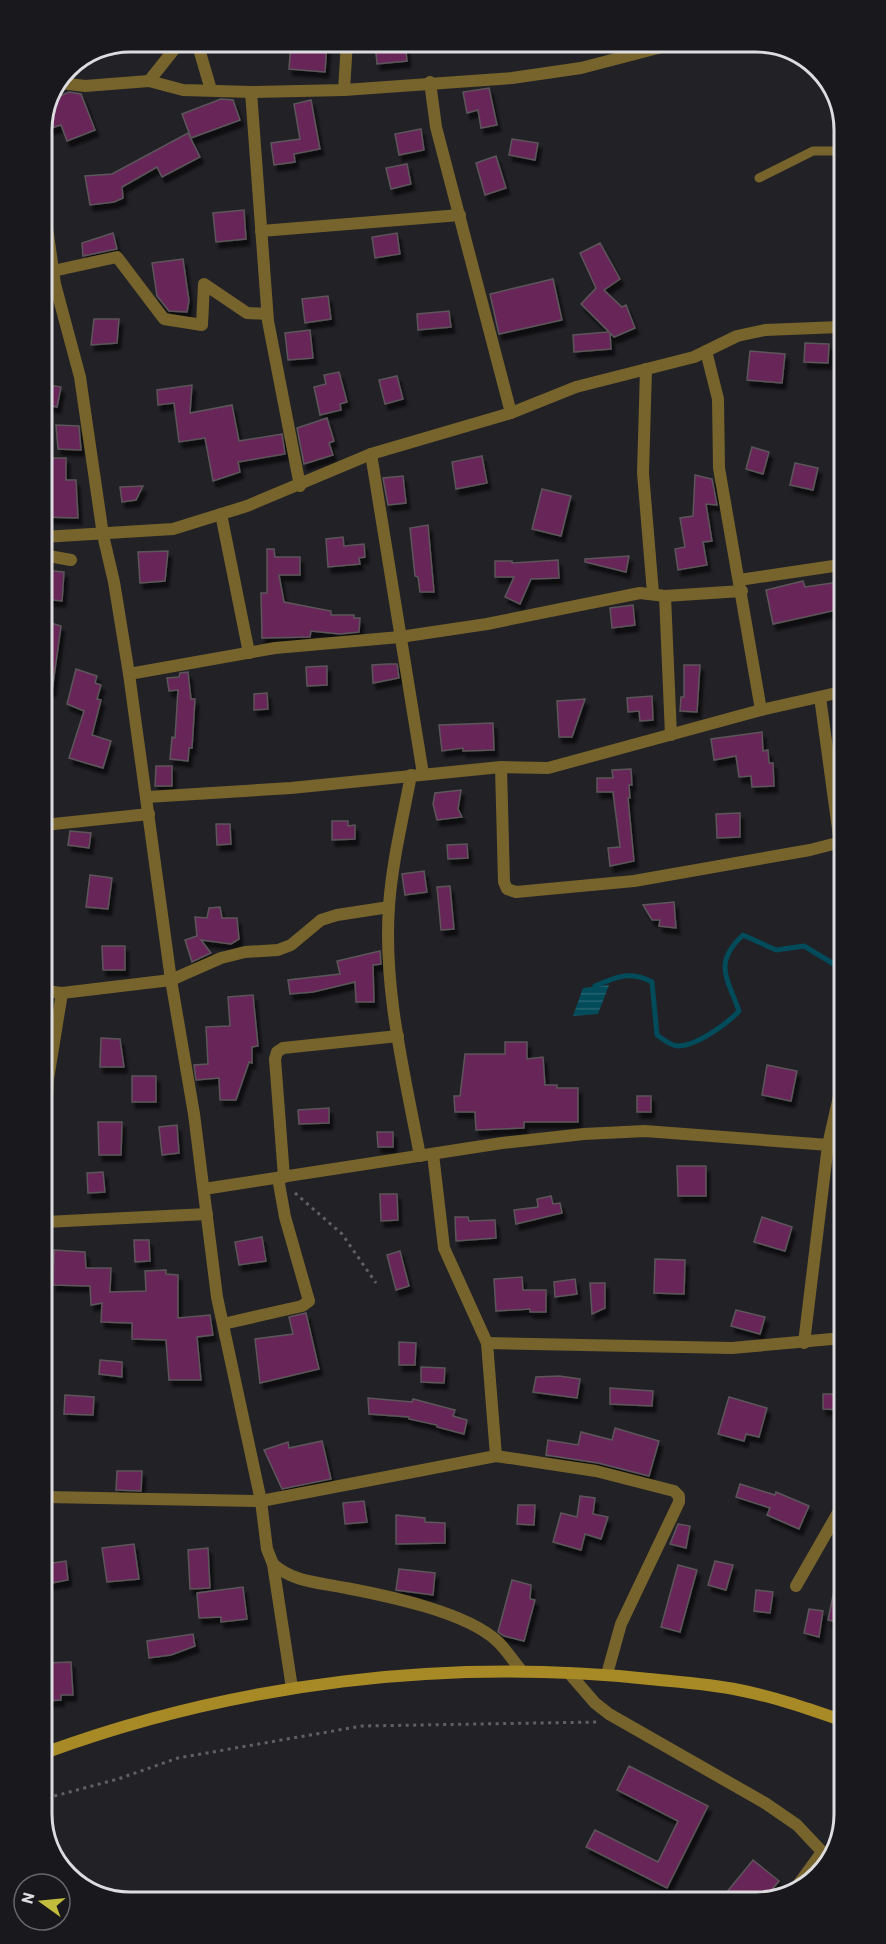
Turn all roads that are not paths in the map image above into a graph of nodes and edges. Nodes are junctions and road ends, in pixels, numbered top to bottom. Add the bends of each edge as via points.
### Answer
1 (172, 52) edge
2 (200, 52) edge
3 (346, 52) edge
4 (625, 53) edge
5 (149, 81) junction
6 (430, 82) junction
7 (68, 84) edge
8 (211, 90) junction
9 (344, 90) junction
10 (251, 92) junction
11 (834, 151) edge
12 (759, 178) dead end
13 (460, 215) junction
14 (261, 231) junction
15 (53, 271) joint
16 (267, 314) junction
17 (834, 327) edge
18 (706, 351) junction
19 (646, 369) junction
20 (511, 413) junction
21 (371, 454) junction
22 (300, 486) junction
23 (221, 514) junction
24 (103, 535) junction
25 (53, 537) edge
26 (53, 557) edge
27 (71, 560) dead end
28 (834, 566) edge
29 (740, 585) junction
30 (659, 594) junction
31 (400, 637) junction
32 (249, 653) junction
33 (129, 675) junction
34 (834, 694) edge
35 (820, 697) junction
36 (761, 710) junction
37 (671, 735) junction
38 (501, 767) junction
39 (417, 775) junction
40 (147, 797) junction
41 (834, 801) edge
42 (149, 814) junction
43 (53, 824) edge
44 (834, 846) edge
45 (389, 907) junction
46 (171, 980) junction
47 (52, 992) edge
48 (62, 993) junction
49 (398, 1036) junction
50 (52, 1052) edge
51 (834, 1118) edge
52 (828, 1145) junction
53 (834, 1145) edge
54 (427, 1155) junction
55 (281, 1177) junction
56 (204, 1189) junction
57 (207, 1214) junction
58 (52, 1222) edge
59 (223, 1324) junction
60 (834, 1339) edge
61 (804, 1343) junction
62 (487, 1344) junction
63 (496, 1456) junction
64 (52, 1497) edge
65 (261, 1501) junction
66 (834, 1520) edge
67 (273, 1564) junction
68 (796, 1586) dead end
69 (521, 1670) junction
70 (569, 1673) junction
71 (607, 1674) junction
72 (292, 1688) junction
73 (834, 1717) edge
74 (52, 1750) edge
75 (823, 1852) edge

1 - 5 street
2 - 8 street
3 - 9 street
4 - 6 street via 581,68 512,78
5 - 7 street
5 - 8 street via 183,90
6 - 9 street
6 - 13 street via 436,127
8 - 10 street
9 - 10 street
10 - 14 street
11 - 12 lane via 813,151
13 - 14 street
13 - 20 street
14 - 16 street
15 - 16 street via 117,257 164,319 202,325 204,284 247,313
15 - 24 street via 80,377
16 - 22 street
17 - 18 street via 765,330 737,336
18 - 19 street
18 - 29 street via 718,399 719,468
19 - 20 street via 576,387
19 - 30 street via 643,473
20 - 21 street
21 - 22 street
21 - 31 street
22 - 23 street
23 - 24 street via 173,529
23 - 32 street
24 - 25 street
24 - 33 street
26 - 27 street
28 - 29 street
29 - 30 street
29 - 36 street
30 - 31 street via 640,593
30 - 37 street
31 - 32 street
31 - 39 street
32 - 33 street
33 - 40 street
34 - 35 street
35 - 36 street
35 - 41 street
36 - 37 street
37 - 38 street via 548,768
38 - 39 street
38 - 44 street via 504,882 507,889 516,892 634,881
39 - 40 street
39 - 45 street
40 - 42 street
42 - 43 street
42 - 46 street
45 - 46 street via 321,920 291,945 221,958
45 - 49 street via 389,968
46 - 48 street
46 - 56 street
47 - 48 street
48 - 50 street
49 - 54 street
49 - 55 street via 283,1048 277,1052
51 - 52 street
52 - 53 street
52 - 54 street via 645,1131 584,1134
52 - 61 street
54 - 55 street
54 - 62 street via 444,1248
55 - 56 street
55 - 59 street via 285,1217 309,1301 302,1306
56 - 57 street
57 - 58 street
57 - 59 street
59 - 65 street
60 - 61 street
61 - 62 street via 690,1348
62 - 63 street
63 - 65 street
63 - 71 street via 596,1471 674,1491 680,1496 621,1624
64 - 65 street
65 - 67 street via 267,1550
66 - 68 street
67 - 69 street via 286,1575 306,1582 400,1599 462,1621 498,1641
67 - 72 street
69 - 70 main road
69 - 72 main road via 402,1675
70 - 71 main road
70 - 75 street via 595,1703 765,1803 797,1825
71 - 73 main road via 741,1690
72 - 74 main road via 186,1710

